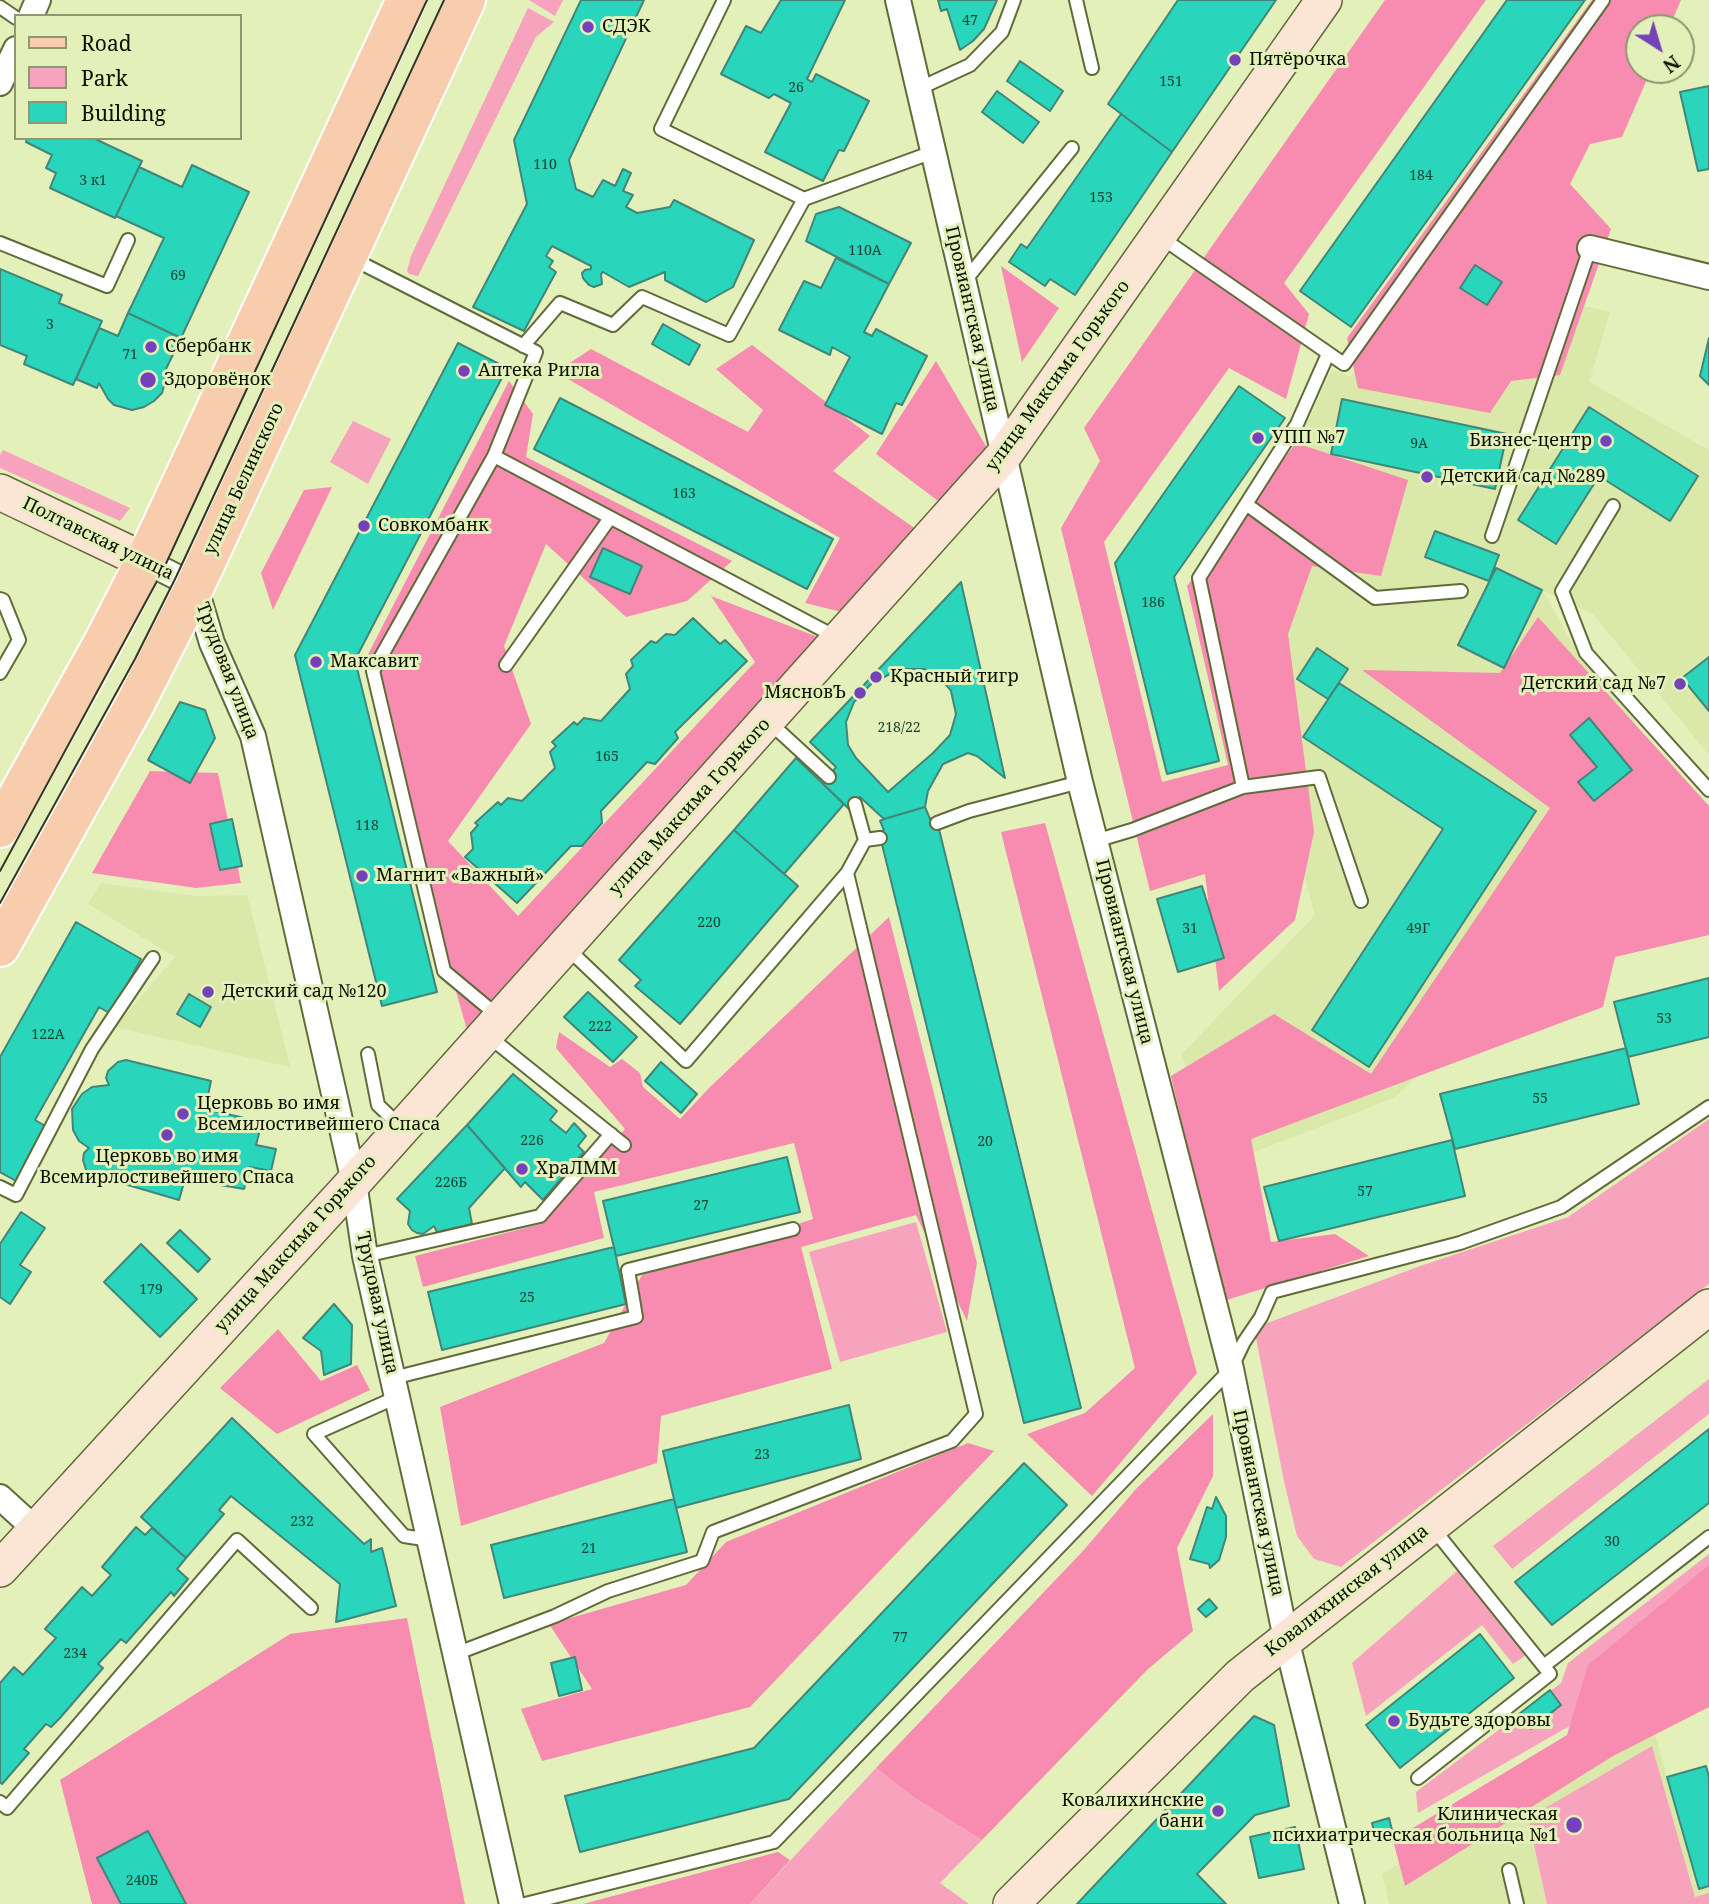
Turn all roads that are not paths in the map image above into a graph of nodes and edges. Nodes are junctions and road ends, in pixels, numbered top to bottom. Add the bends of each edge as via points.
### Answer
1 (407, 0) edge
2 (466, 0) edge
3 (724, 0) edge
4 (898, 0) edge
5 (1014, 0) edge
6 (1076, 0) edge
7 (1324, 0) edge
8 (1603, 0) edge
9 (14, 53) edge
10 (1092, 68) dead end
11 (0, 83) edge
12 (918, 89) junction
13 (1072, 148) dead end
14 (933, 152) junction
15 (803, 199) junction
16 (1159, 236) junction
17 (128, 240) dead end
18 (0, 243) edge
19 (1590, 248) joint
20 (347, 256) junction
21 (1709, 277) edge
22 (964, 282) junction
23 (523, 345) junction
24 (1328, 354) junction
25 (1004, 455) junction
26 (494, 456) junction
27 (0, 492) edge
28 (1246, 504) junction
29 (1614, 506) dead end
30 (610, 518) junction
31 (1492, 536) dead end
32 (145, 561) junction
33 (195, 586) junction
34 (1461, 592) dead end
35 (0, 599) edge
36 (839, 639) junction
37 (506, 665) dead end
38 (0, 673) edge
39 (767, 720) junction
40 (829, 777) dead end
41 (1080, 782) junction
42 (1243, 787) junction
43 (1709, 790) edge
44 (855, 804) dead end
45 (937, 823) dead end
46 (0, 828) edge
47 (880, 838) dead end
48 (865, 840) junction
49 (1096, 841) junction
50 (847, 873) junction
51 (1361, 901) dead end
52 (0, 947) edge
53 (566, 947) junction
54 (153, 958) dead end
55 (494, 1027) junction
56 (368, 1054) dead end
57 (1709, 1107) edge
58 (402, 1128) junction
59 (611, 1134) junction
60 (624, 1145) dead end
61 (354, 1182) junction
62 (0, 1187) edge
63 (793, 1229) dead end
64 (365, 1256) junction
65 (1709, 1307) edge
66 (1231, 1369) junction
67 (395, 1388) junction
68 (0, 1497) edge
69 (1430, 1525) junction
70 (35, 1529) junction
71 (1709, 1537) edge
72 (430, 1540) junction
73 (0, 1569) edge
74 (311, 1608) dead end
75 (1286, 1639) junction
76 (455, 1654) junction
77 (1545, 1665) junction
78 (1418, 1778) dead end
79 (0, 1802) edge
80 (1509, 1870) dead end
81 (512, 1904) edge
82 (525, 1904) edge
83 (1011, 1904) edge
84 (1352, 1904) edge
85 (1517, 1904) edge

1 - 32 main road
2 - 20 main road, улица Белинского
3 - 15 lane via 661,129
4 - 12 street, Провиантская улица
5 - 12 lane via 1002,32 970,65
6 - 10 lane
7 - 16 street, улица Максима Горького
8 - 24 lane via 1344,364
9 - 11 street
12 - 14 street, Провиантская улица
13 - 22 lane
14 - 15 lane
14 - 22 street, Провиантская улица
15 - 23 lane via 729,335 642,297 613,325 560,303
16 - 24 lane
16 - 25 street, улица Максима Горького
17 - 18 lane via 107,286
19 - 21 street
19 - 31 lane
20 - 23 lane
20 - 33 main road, улица Белинского
22 - 25 street, Провиантская улица
23 - 26 lane via 536,352
24 - 28 lane via 1297,424
25 - 36 street, улица Максима Горького
25 - 41 street, Провиантская улица
26 - 30 lane
26 - 55 lane via 373,671 444,971
27 - 32 street, Полтавская улица
28 - 34 lane via 1375,598
28 - 42 lane via 1199,578
29 - 43 lane via 1562,591 1586,653
30 - 36 lane
30 - 37 lane
32 - 33 street, Полтавская улица
32 - 46 main road
33 - 52 main road, улица Белинского
33 - 61 street, Трудовая улица via 212,643 253,736
35 - 38 lane via 19,640
36 - 39 street, улица Максима Горького
39 - 40 lane
39 - 53 street, улица Максима Горького
41 - 45 lane
41 - 49 street, Провиантская улица
42 - 49 lane
42 - 51 lane via 1319,777
44 - 48 lane
47 - 48 lane
48 - 50 lane
49 - 66 street, Провиантская улица
50 - 53 lane via 686,1061
50 - 76 lane via 976,1414 952,1441 713,1532 702,1561 608,1591
53 - 55 street, улица Максима Горького
54 - 62 lane via 92,1049 16,1195
55 - 58 street, улица Максима Горького
55 - 59 lane
56 - 58 lane via 378,1105
57 - 66 lane via 1561,1208 1460,1243 1272,1292
58 - 61 street, улица Максима Горького
59 - 60 lane
59 - 64 lane via 540,1216
61 - 64 street, Трудовая улица
61 - 70 street, улица Максима Горького
63 - 67 lane via 628,1270 636,1317
64 - 67 street, Трудовая улица
65 - 69 street, Ковалихинская улица
66 - 75 street, Провиантская улица
66 - 82 lane via 774,1843
67 - 72 street, Трудовая улица
67 - 72 lane via 314,1434 404,1536
68 - 70 street
69 - 75 street, Ковалихинская улица
69 - 77 lane
70 - 73 street, улица Максима Горького
71 - 77 lane
72 - 76 street, Трудовая улица
74 - 79 lane via 237,1540 7,1808
75 - 83 street, Ковалихинская улица via 1240,1676
75 - 84 street, Провиантская улица
76 - 81 street, Трудовая улица
77 - 78 lane via 1550,1674
80 - 85 lane

